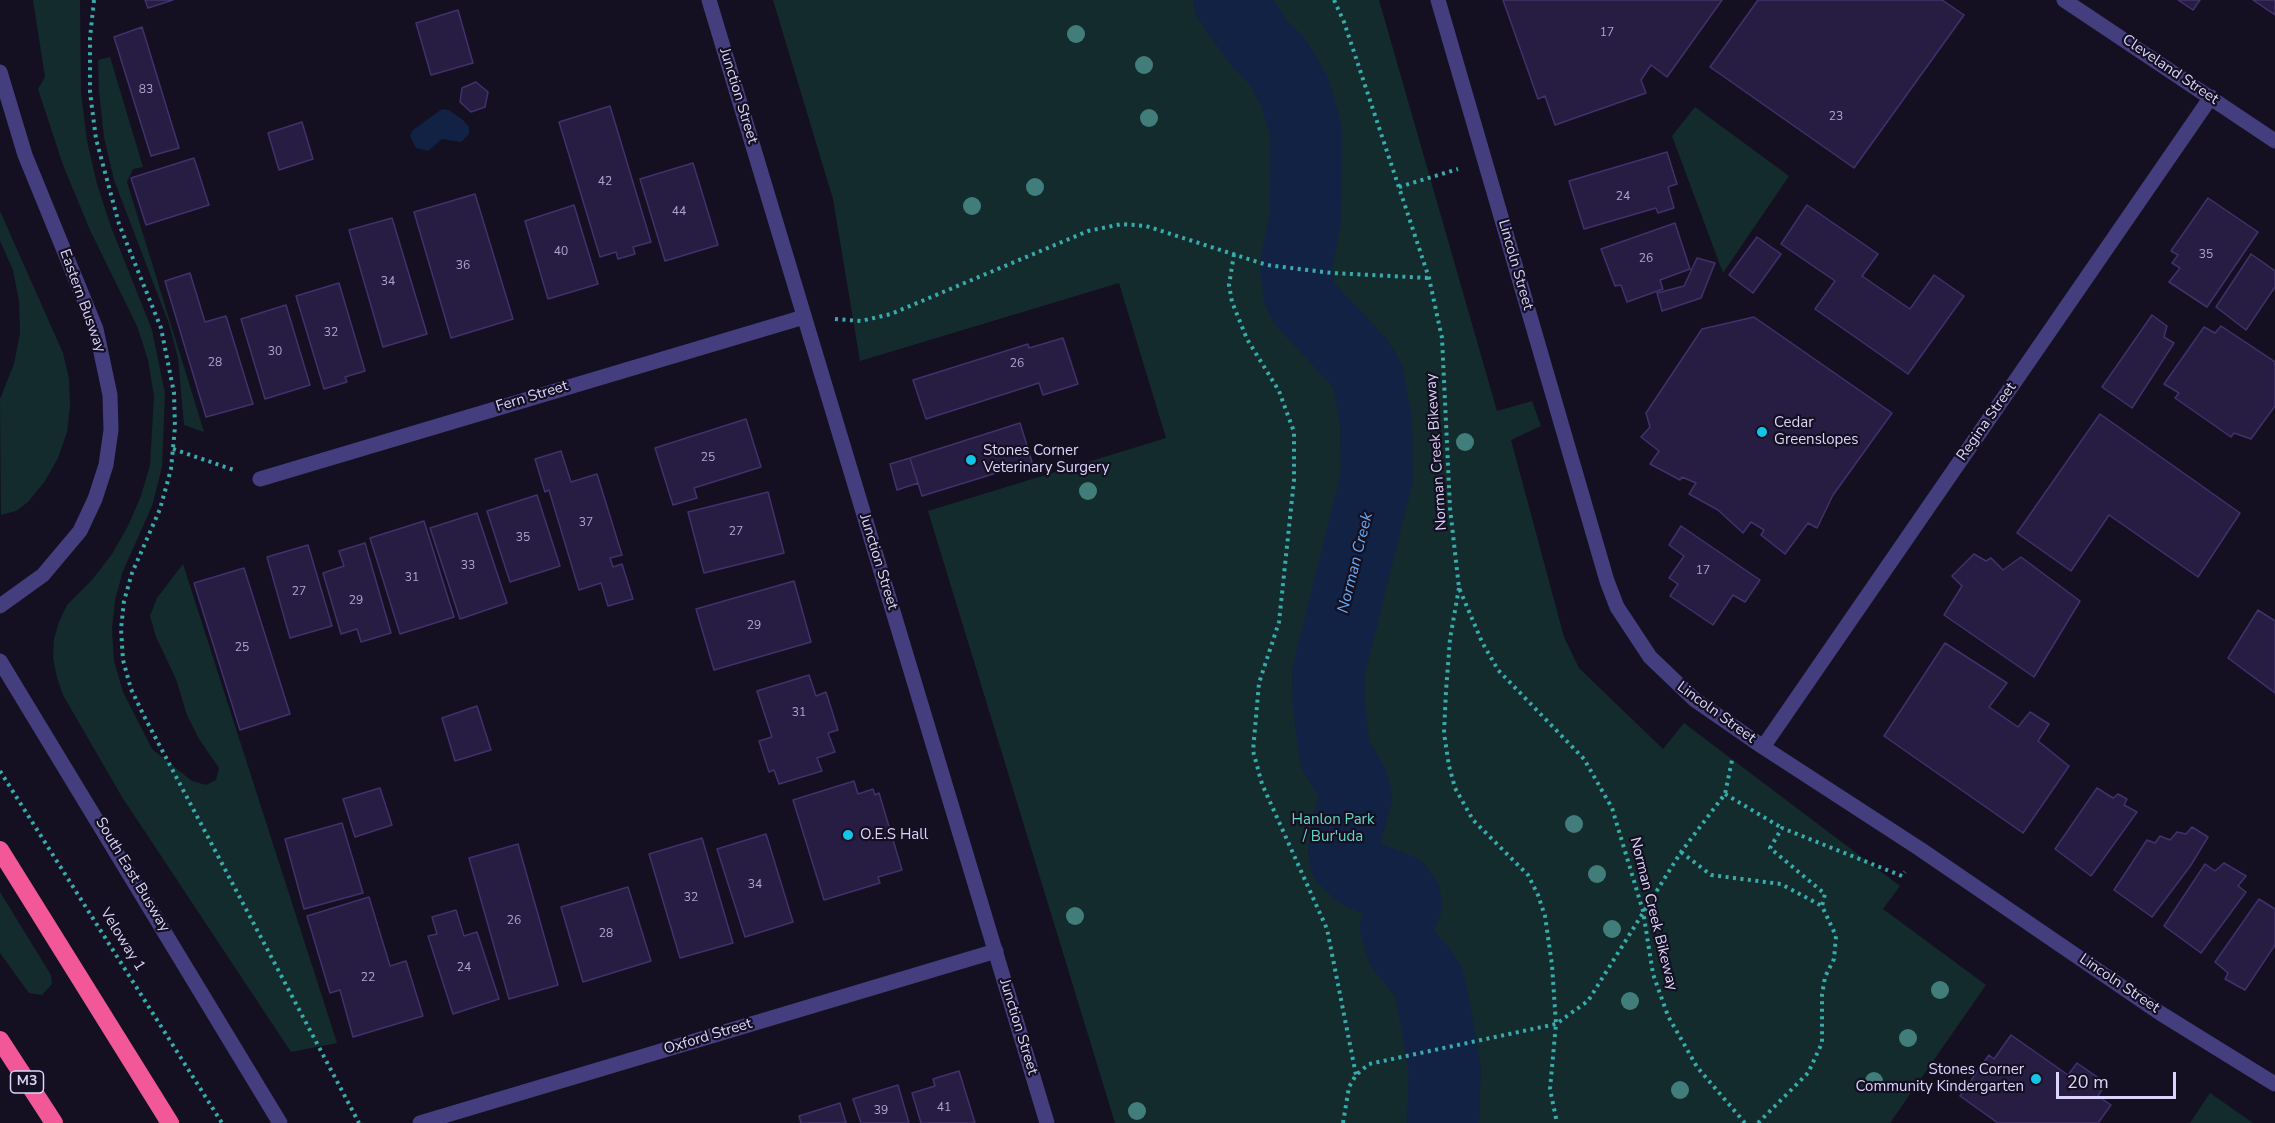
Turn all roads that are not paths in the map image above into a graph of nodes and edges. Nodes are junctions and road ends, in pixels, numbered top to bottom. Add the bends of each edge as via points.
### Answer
1 (709, 0) edge
2 (1438, 0) edge
3 (2064, 0) edge
4 (0, 72) edge
5 (2211, 97) junction
6 (2275, 141) edge
7 (804, 317) junction
8 (260, 479) road end
9 (0, 606) edge
10 (0, 661) edge
11 (1763, 747) junction
12 (0, 850) edge
13 (996, 951) junction
14 (0, 1041) edge
15 (2273, 1078) edge
16 (262, 1090) junction
17 (54, 1123) edge
18 (170, 1123) edge
19 (280, 1123) edge
20 (290, 1123) edge
21 (420, 1123) edge
22 (1047, 1123) edge

1 - 7 street, Junction Street
2 - 11 street, Lincoln Street via 1617,607 1644,650 1671,680
3 - 5 street, Cleveland Street
4 - 9 street, Eastern Busway via 25,155 96,329 111,395 111,430 106,465 80,531 43,575
5 - 6 street, Cleveland Street
5 - 11 street, Regina Street
7 - 8 street, Fern Street
7 - 13 street, Junction Street
10 - 16 street, South East Busway
11 - 15 street, Lincoln Street via 2160,1012
12 - 18 highway
13 - 21 street, Oxford Street
13 - 22 street, Junction Street
14 - 17 highway, M3
16 - 19 street, South East Busway
16 - 20 street, South East Busway

